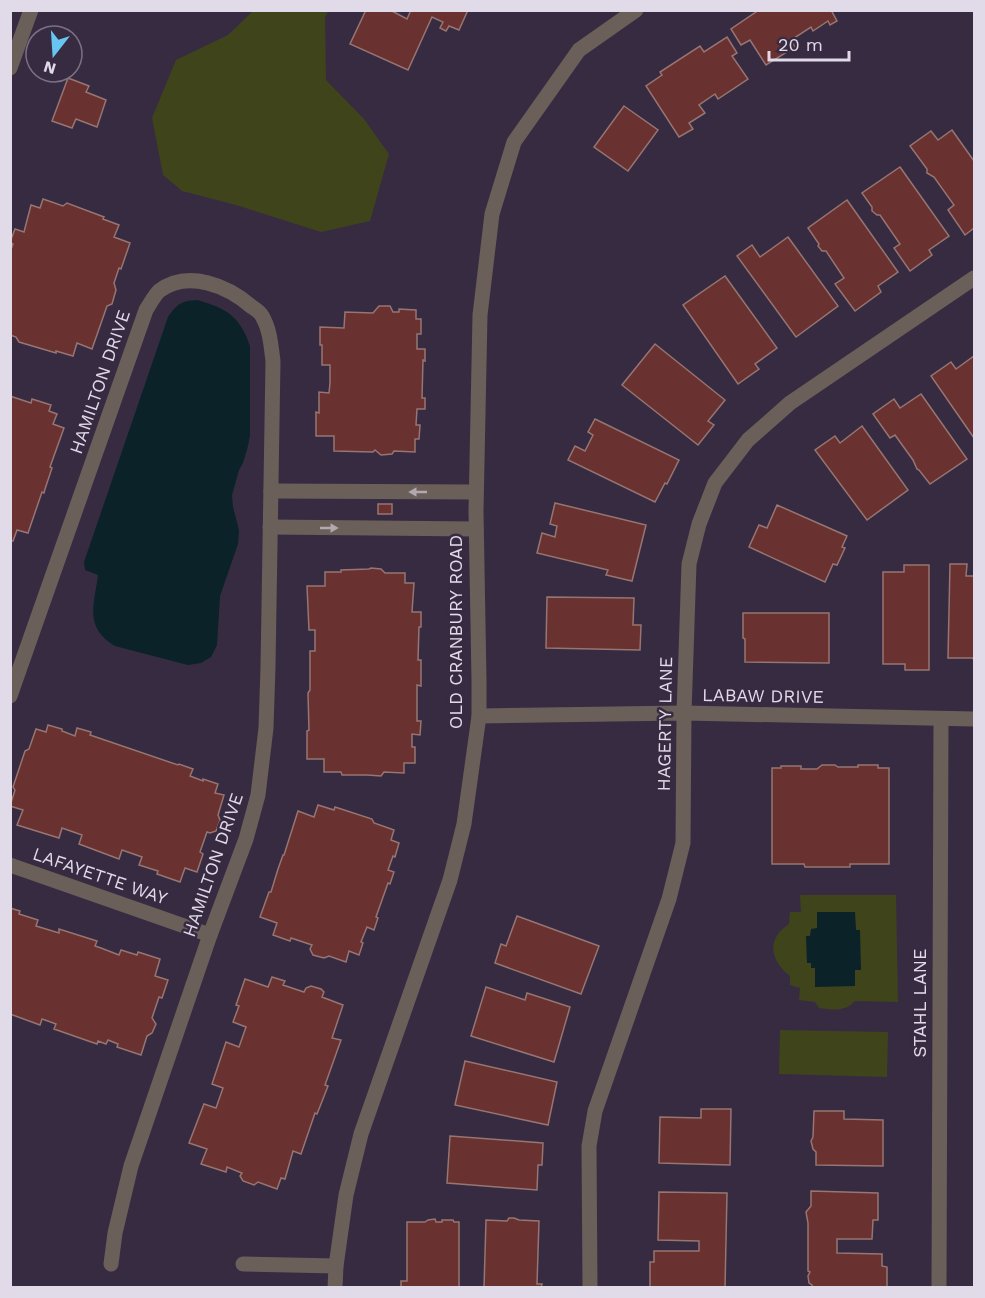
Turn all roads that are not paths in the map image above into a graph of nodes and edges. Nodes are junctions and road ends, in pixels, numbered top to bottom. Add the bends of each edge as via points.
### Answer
1 (31, 10) edge
2 (636, 10) edge
3 (10, 68) edge
4 (975, 278) edge
5 (271, 491) junction
6 (476, 492) junction
7 (270, 527) junction
8 (476, 528) junction
9 (10, 696) edge
10 (684, 713) junction
11 (478, 716) junction
12 (941, 719) junction
13 (975, 719) edge
14 (10, 865) edge
15 (210, 935) junction
16 (111, 1264) dead end
17 (243, 1264) dead end
18 (336, 1266) junction
19 (335, 1287) edge
20 (590, 1287) edge
21 (939, 1287) edge

1 - 3 street
2 - 6 street, OLD CRANBURY ROAD via 579,50 514,142 492,214 480,315
4 - 10 street, HAGERTY LANE via 790,403 748,440 715,483 688,564
6 -> 5 street
5 - 7 street, HAMILTON DRIVE
5 - 9 street, HAMILTON DRIVE via 273,361 262,315 220,286 197,280 177,282 158,292 146,310
6 - 8 street, OLD CRANBURY ROAD
7 -> 8 street
7 - 15 street, HAMILTON DRIVE via 266,728 258,795
8 - 11 street, OLD CRANBURY ROAD
10 - 11 street, LABAW DRIVE
10 - 12 street, LABAW DRIVE
10 - 20 street, HAGERTY LANE via 683,843 669,899 595,1111 589,1146
11 - 18 street, OLD CRANBURY ROAD via 464,824 450,880 361,1134 346,1195
12 - 13 street, LABAW DRIVE
12 - 21 street, STAHL LANE
14 - 15 street, LAFAYETTE WAY
15 - 16 street, HAMILTON DRIVE via 131,1166
17 - 18 street
18 - 19 street, OLD CRANBURY ROAD

